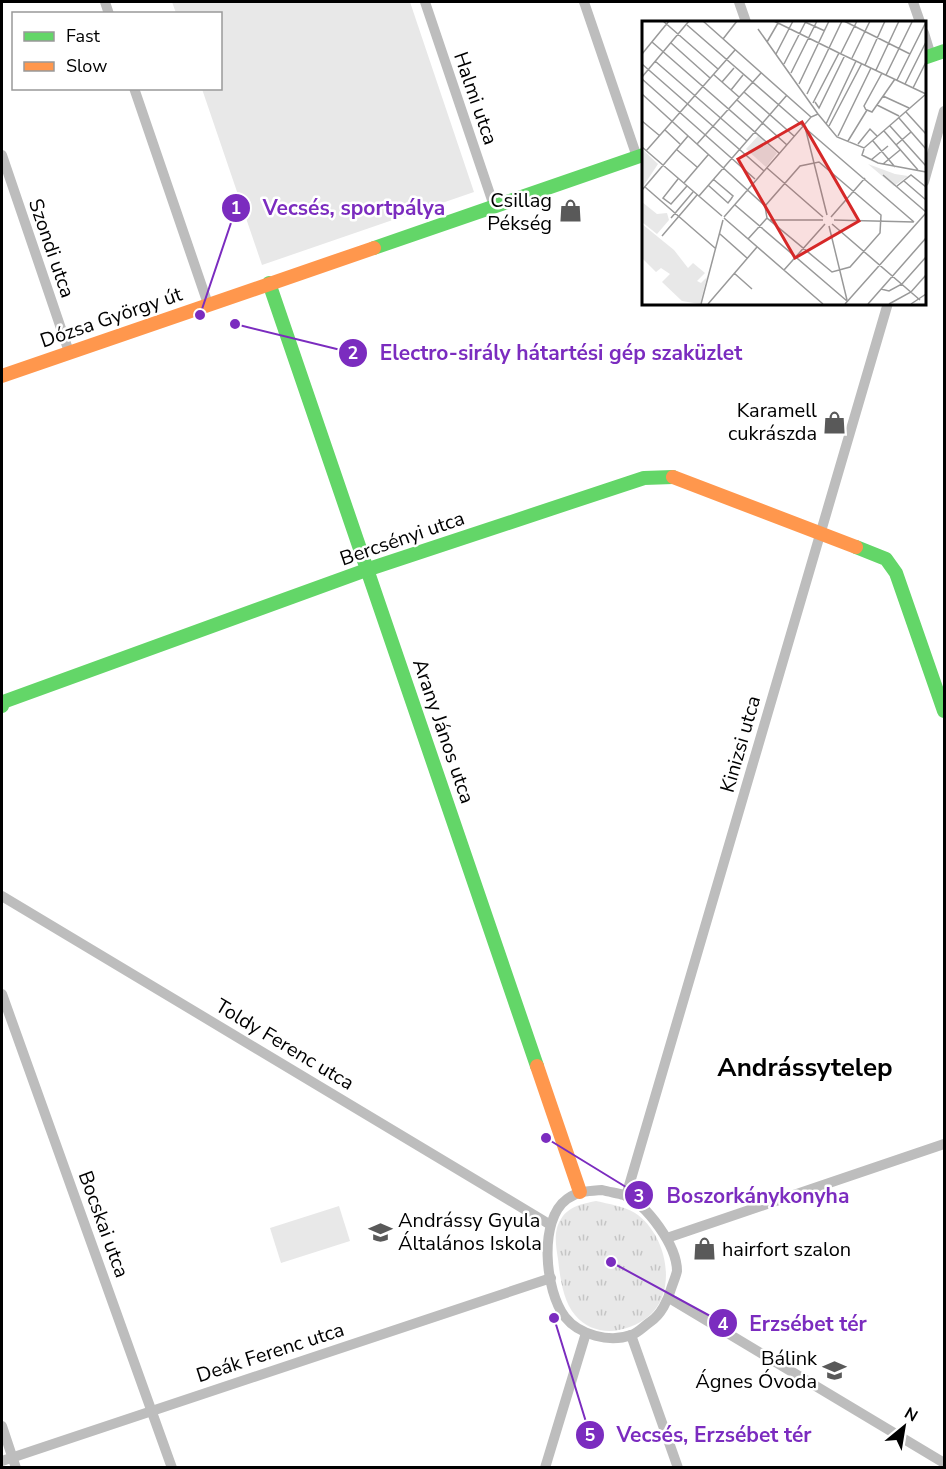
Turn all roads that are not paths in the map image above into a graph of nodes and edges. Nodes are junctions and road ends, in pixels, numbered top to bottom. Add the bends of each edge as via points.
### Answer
1 (425, 2) edge
2 (584, 2) edge
3 (739, 2) edge
4 (913, 2) edge
5 (746, 21) edge
6 (920, 21) edge
7 (925, 35) edge
8 (933, 55) edge
9 (135, 90) edge
10 (945, 111) edge
11 (2, 155) edge
12 (640, 156) edge
13 (925, 179) edge
14 (494, 206) junction
15 (269, 283) junction
16 (207, 304) junction
17 (888, 304) edge
18 (69, 352) junction
19 (2, 376) edge
20 (821, 533) junction
21 (369, 569) junction
22 (2, 701) edge
23 (945, 711) edge
24 (2, 896) edge
25 (2, 994) edge
26 (945, 1144) edge
27 (580, 1192) junction
28 (626, 1196) junction
29 (549, 1224) junction
30 (667, 1238) junction
31 (551, 1278) junction
32 (669, 1298) junction
33 (586, 1334) junction
34 (631, 1335) junction
35 (152, 1411) junction
36 (2, 1426) edge
37 (10, 1462) edge
38 (945, 1463) edge
39 (172, 1467) edge
40 (545, 1467) edge
41 (678, 1467) edge

1 - 14 street, Halmi utca
2 - 12 street
3 - 5 street
4 - 6 street
7 - 8 street
9 - 16 street
10 - 13 street
11 - 18 street, Szondi utca
12 - 14 street, Dózsa György út
14 - 15 street, Dózsa György út
15 - 16 street, Dózsa György út
15 - 21 street, Arany János utca
16 - 18 street, Dózsa György út
17 - 20 street, Kinizsi utca
18 - 19 street, Dózsa György út
20 - 21 street, Bercsényi utca via 681,480 656,476
20 - 23 street, Bercsényi utca via 878,554 892,566
20 - 28 street, Kinizsi utca
21 - 22 street, Bercsényi utca
21 - 27 street, Arany János utca
24 - 29 street, Toldy Ferenc utca
25 - 35 street, Bocskai utca
26 - 30 street
27 - 28 street via 602,1190
27 - 29 street via 557,1209
28 - 30 street via 653,1219
29 - 31 street
30 - 32 street via 677,1271
31 - 33 street via 555,1298 566,1318
31 - 35 street, Deák Ferenc utca
32 - 34 street via 654,1320
32 - 38 street
33 - 34 street via 609,1338
33 - 40 street
34 - 41 street
35 - 37 street, Deák Ferenc utca
35 - 39 street, Bocskai utca
36 - 37 street

